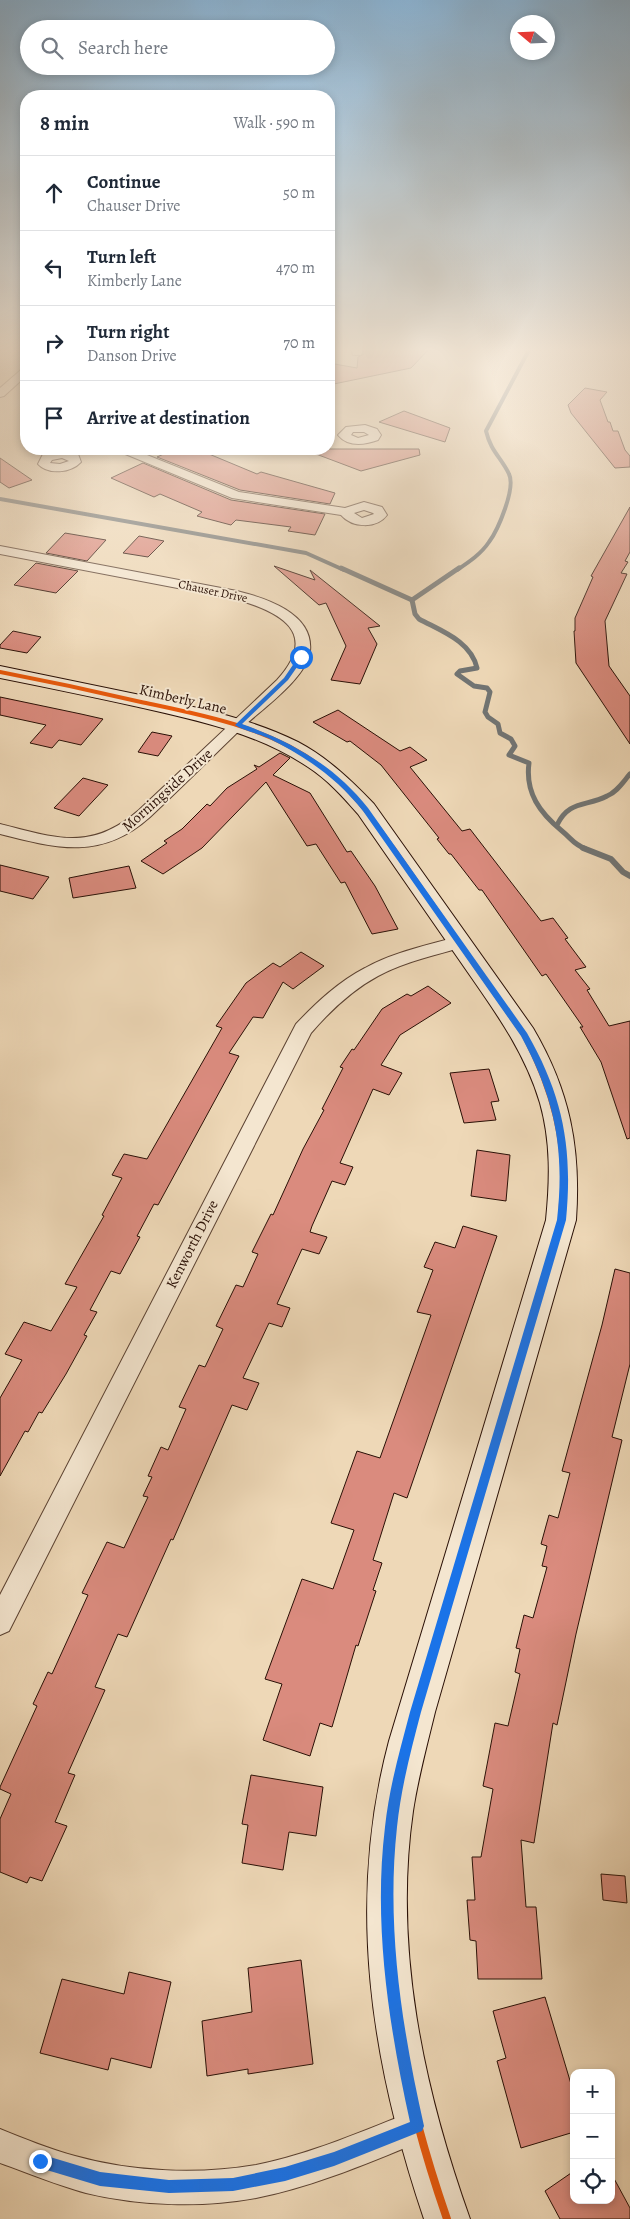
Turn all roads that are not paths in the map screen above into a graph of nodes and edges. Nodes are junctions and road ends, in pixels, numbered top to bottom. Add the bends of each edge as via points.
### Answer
1 (137, 455) edge
2 (348, 512) dead end
3 (0, 550) edge
4 (0, 672) edge
5 (238, 725) junction
6 (0, 829) edge
7 (460, 942) junction
8 (0, 1622) edge
9 (417, 2126) junction
10 (0, 2146) edge
11 (447, 2219) edge

1 - 2 street via 236,495
3 - 5 street, Chauser Drive via 237,595 281,612 299,630 303,647 301,657 286,679
4 - 5 street, Kimberly Lane
5 - 6 street, Morningside Drive via 143,815 124,831 108,838 76,843 54,842
5 - 7 street, Kimberly Lane via 268,735 313,759 350,789
7 - 8 street, Kenworth Drive via 373,971 323,1007 303,1029
7 - 9 street, Kimberly Lane via 539,1061 552,1092 559,1122 565,1184 562,1220 416,1712 402,1764 391,1827 387,1894 390,1965 401,2054
9 - 10 street via 334,2159 233,2185 169,2186 100,2179
9 - 11 street, Kimberly Lane

